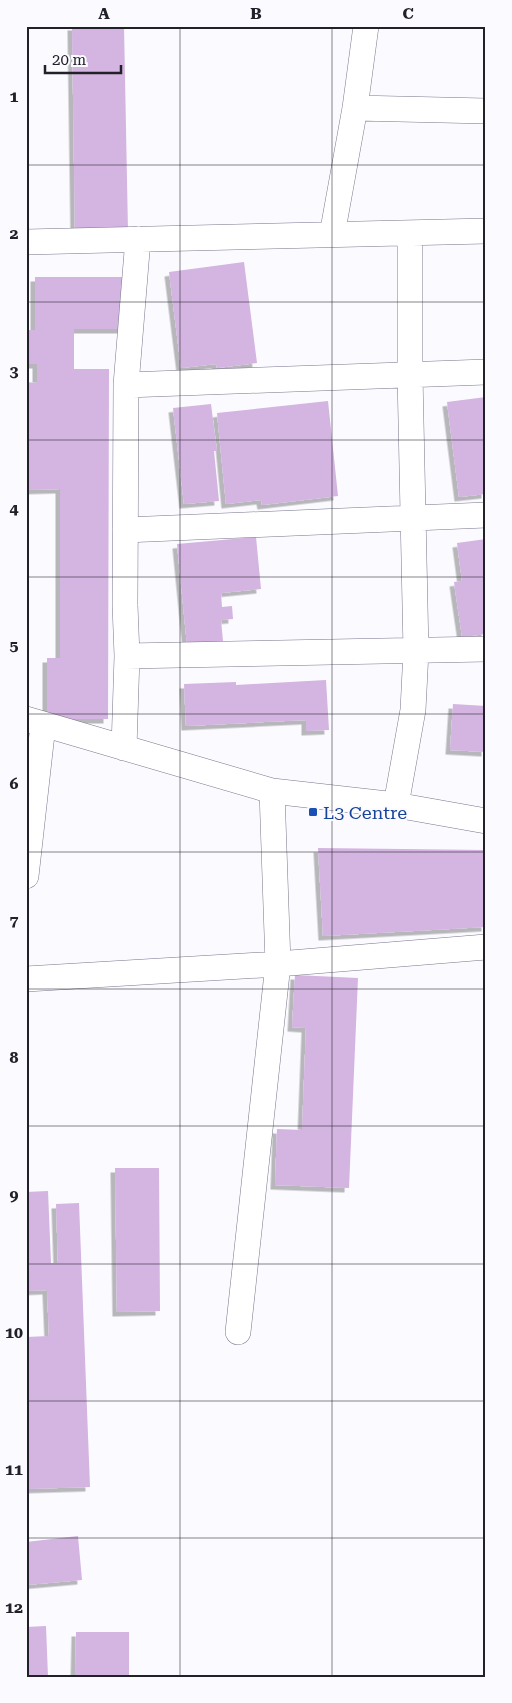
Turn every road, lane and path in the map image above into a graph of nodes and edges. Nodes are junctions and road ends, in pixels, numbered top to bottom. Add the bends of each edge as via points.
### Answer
1 (366, 26) edge
2 (355, 108) junction
3 (486, 111) edge
4 (486, 231) edge
5 (410, 233) junction
6 (332, 235) junction
7 (138, 239) junction
8 (26, 242) edge
9 (486, 372) edge
10 (410, 375) junction
11 (126, 385) junction
12 (486, 515) edge
13 (413, 518) junction
14 (125, 530) junction
15 (486, 649) edge
16 (416, 651) junction
17 (126, 656) junction
18 (35, 722) edge
19 (124, 748) junction
20 (272, 791) junction
21 (396, 805) junction
22 (486, 820) edge
23 (26, 876) edge
24 (486, 947) edge
25 (278, 964) junction
26 (26, 979) edge
27 (238, 1332) dead end

1 - 2 street
2 - 3 street
2 - 6 street
4 - 5 street
5 - 6 street
5 - 10 street
6 - 7 street
7 - 8 street
7 - 11 street
9 - 10 street
10 - 11 street
10 - 13 street
11 - 14 street
12 - 13 street
13 - 14 street
13 - 16 street
14 - 17 street
15 - 16 street
16 - 17 street
16 - 21 street via 413,710
17 - 19 street
18 - 19 street
18 - 23 street
19 - 20 street
20 - 21 street
20 - 25 street
21 - 22 street
24 - 25 street
25 - 26 street
25 - 27 street

